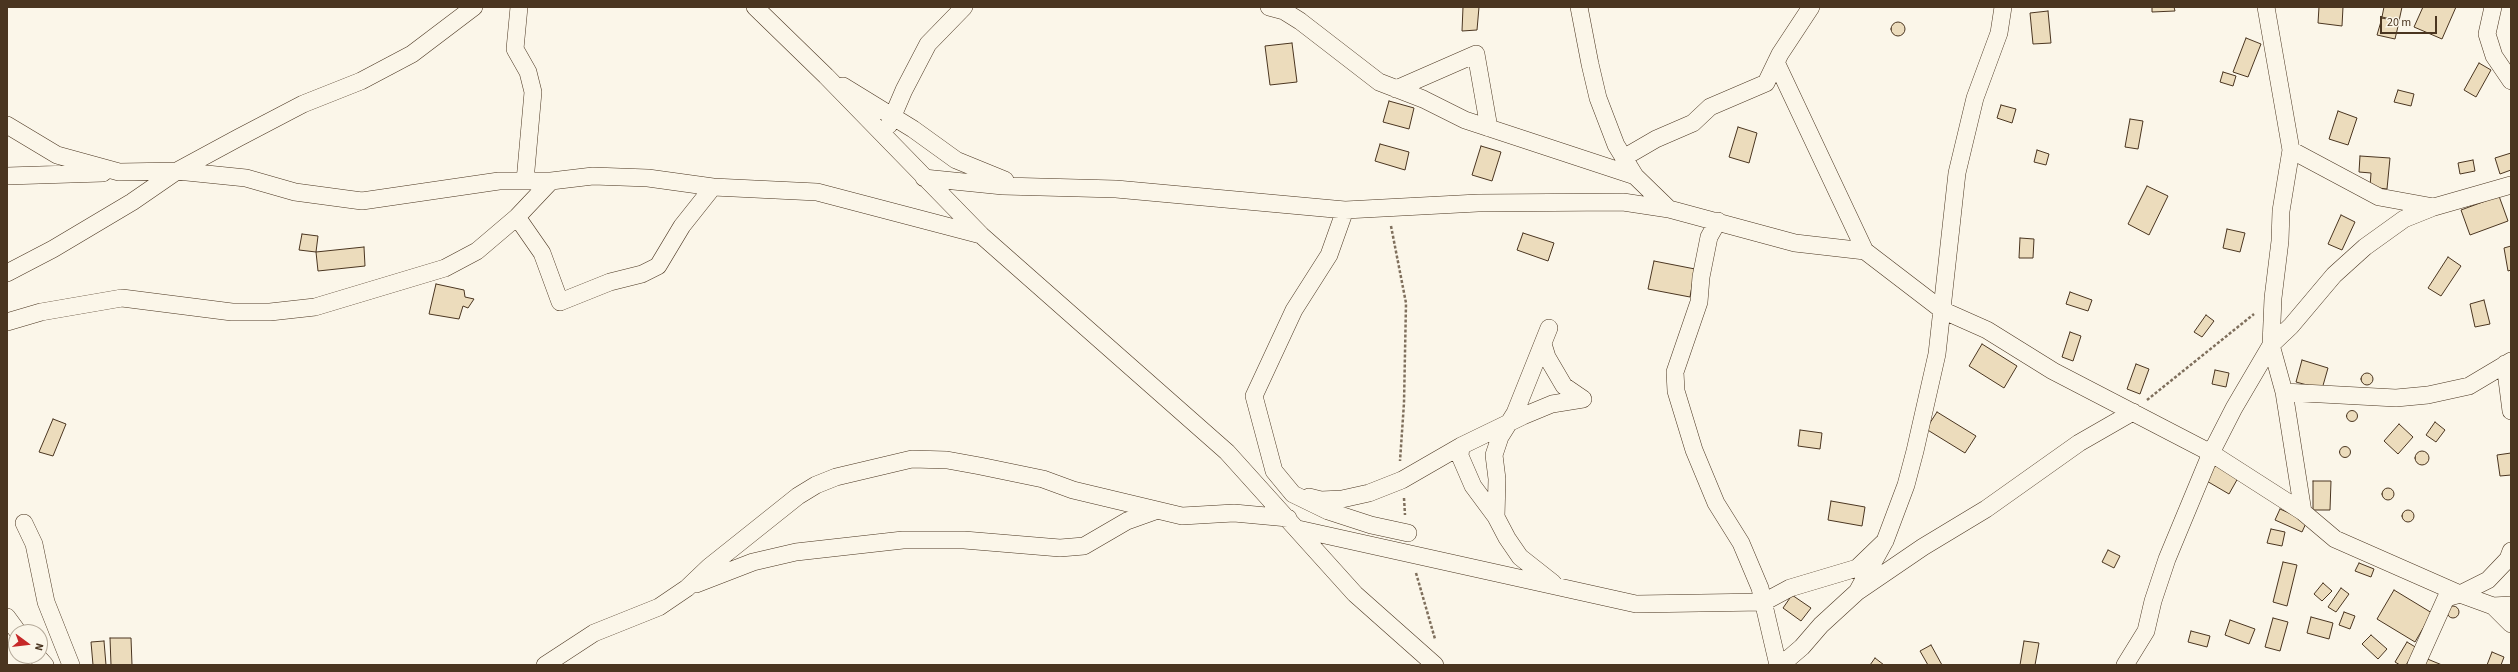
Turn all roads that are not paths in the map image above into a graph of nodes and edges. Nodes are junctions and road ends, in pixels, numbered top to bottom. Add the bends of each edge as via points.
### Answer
1 (474, 7) edge
2 (519, 7) edge
3 (964, 7) edge
4 (1268, 7) edge
5 (1579, 7) edge
6 (1811, 7) edge
7 (2003, 7) edge
8 (2266, 7) edge
9 (2493, 7) edge
10 (760, 10) edge
11 (1776, 62) junction
12 (826, 76) junction
13 (2511, 81) edge
14 (1396, 89) junction
15 (892, 116) junction
16 (7, 125) edge
17 (1489, 128) junction
18 (884, 139) junction
19 (2291, 150) junction
20 (1625, 157) junction
21 (177, 171) junction
22 (119, 172) junction
23 (7, 176) edge
24 (1635, 176) junction
25 (924, 178) junction
26 (525, 181) junction
27 (551, 181) junction
28 (2511, 185) edge
29 (713, 187) junction
30 (1032, 187) junction
31 (2434, 207) junction
32 (1669, 209) junction
33 (1345, 210) junction
34 (517, 217) junction
35 (1718, 221) junction
36 (981, 235) junction
37 (1865, 251) junction
38 (7, 273) edge
39 (1942, 310) junction
40 (7, 322) edge
41 (1549, 328) dead end
42 (1543, 344) junction
43 (2271, 345) junction
44 (2508, 363) edge
45 (2284, 392) junction
46 (2511, 410) edge
47 (2133, 412) junction
48 (1508, 424) junction
49 (1461, 446) junction
50 (2211, 453) junction
51 (1293, 494) junction
52 (1155, 511) junction
53 (2303, 512) junction
54 (1496, 517) junction
55 (24, 523) dead end
56 (1293, 524) junction
57 (1408, 533) road end
58 (1884, 540) junction
59 (2511, 550) edge
60 (1558, 586) junction
61 (687, 588) junction
62 (1857, 592) junction
63 (2460, 594) junction
64 (1764, 602) junction
65 (2511, 605) edge
66 (2493, 606) junction
67 (2511, 624) edge
68 (1783, 664) edge
69 (71, 665) edge
70 (545, 665) edge
71 (1435, 665) edge
72 (2125, 665) edge
73 (2416, 665) edge

1 - 21 street via 412,54 361,81 303,104
2 - 26 street via 514,49 528,72 533,92
3 - 15 street via 928,44
4 - 14 street via 1284,11 1300,21 1333,44 1362,71
5 - 20 street via 1598,98 1616,145
6 - 11 street
7 - 39 street via 1999,33 1975,98 1957,173
8 - 19 street
9 - 13 street via 2487,34 2494,56
10 - 12 street
11 - 20 street via 1766,83 1710,107 1693,123 1656,139
11 - 37 street
12 - 15 street
12 - 18 street
14 - 17 street
14 - 17 street via 1476,54
15 - 18 street
15 - 30 street via 956,160 994,177
16 - 22 street via 56,155
17 - 24 street
18 - 25 street
19 - 31 street via 2379,197
19 - 43 street via 2284,184
20 - 24 street
21 - 22 street
21 - 26 street via 246,178 296,192 362,201 499,181
21 - 38 street via 108,217
22 - 23 street
24 - 32 street
25 - 30 street
25 - 36 street
26 - 27 street
27 - 29 street via 593,176 648,178
27 - 34 street
28 - 31 street
29 - 34 street via 682,226 658,266 560,302 542,253
29 - 36 street via 817,192
30 - 33 street via 1116,189
31 - 43 street via 2404,219 2365,247 2334,275 2291,326
32 - 33 street via 1623,202 1560,201
32 - 35 street
33 - 51 street via 1329,255 1294,310 1254,396 1274,471
34 - 40 street via 477,251 445,268 316,307 270,312 232,312 122,298 41,312
35 - 37 street via 1795,243
35 - 64 street via 1709,237 1700,282 1699,302 1675,372 1676,391 1694,450 1716,502 1751,565
36 - 56 street via 1227,452
37 - 39 street
39 - 47 street via 1987,330 2053,371
39 - 58 street via 1937,354 1915,451 1906,485
41 - 42 street
42 - 48 street via 1515,413
42 - 48 street via 1547,357 1564,386 1583,399 1552,404
43 - 45 street
43 - 50 street
44 - 45 street via 2469,386 2428,395 2396,398
44 - 46 street
45 - 53 street
47 - 50 street
47 - 62 street via 2079,443 1986,509 1923,547
48 - 49 street
48 - 54 street via 1494,455 1497,479
49 - 51 street via 1402,480 1369,493 1342,499 1321,500
49 - 54 street via 1460,456 1473,486
50 - 53 street
50 - 72 street via 2167,559 2146,631
51 - 57 street via 1328,511 1371,525
52 - 56 street via 1182,516 1234,513
52 - 61 street via 1127,521 1084,546 1060,548 964,540 903,540 796,552 753,562
52 - 61 street via 1073,490 1043,479 946,460 912,459 836,477 816,485 798,496
53 - 63 street via 2335,539
54 - 60 street via 1520,557
55 - 69 street via 34,544 46,602
56 - 60 street via 1412,554
56 - 71 street via 1355,594
58 - 62 street
58 - 64 street via 1857,568 1790,588
59 - 63 street via 2508,559 2488,580
60 - 64 street via 1636,604
61 - 70 street via 659,607 594,633
62 - 68 street
63 - 66 street
63 - 73 street via 2446,598
64 - 68 street
65 - 66 street
66 - 67 street

